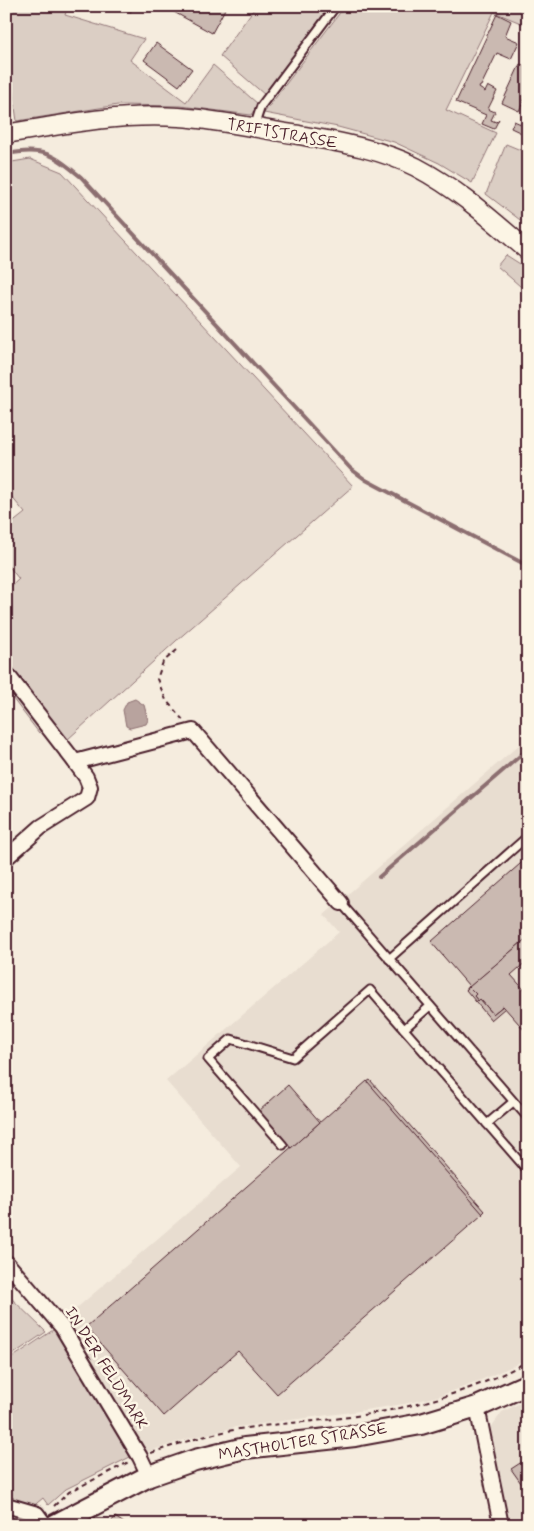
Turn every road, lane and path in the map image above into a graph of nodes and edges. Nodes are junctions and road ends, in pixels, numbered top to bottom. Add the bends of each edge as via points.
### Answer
1 (336, 6) edge
2 (254, 128) junction
3 (6, 134) edge
4 (528, 251) edge
5 (177, 650) dead end
6 (6, 673) edge
7 (193, 732) junction
8 (75, 762) junction
9 (528, 836) edge
10 (6, 858) edge
11 (341, 903) joint
12 (389, 959) junction
13 (430, 1006) junction
14 (404, 1029) junction
15 (513, 1102) junction
16 (528, 1118) edge
17 (487, 1124) junction
18 (282, 1145) dead end
19 (528, 1170) edge
20 (6, 1262) edge
21 (528, 1361) edge
22 (528, 1384) edge
23 (475, 1398) junction
24 (149, 1476) junction
25 (6, 1505) edge
26 (54, 1524) edge
27 (501, 1525) edge

1 - 2 lane via 261,106
2 - 3 street, TRIFTSTRASSE via 179,117 111,117
2 - 4 street, TRIFTSTRASSE via 334,142 414,166 476,206
5 - 7 path via 163,662 157,679 166,700
6 - 8 street
7 - 8 street
7 - 11 street
8 - 10 street via 90,787 87,798 41,827
9 - 12 lane
11 - 12 lane
12 - 13 lane
13 - 14 lane
13 - 15 lane
14 - 17 lane
14 - 18 lane via 370,990 293,1058 231,1039 208,1059
15 - 16 lane
15 - 17 lane
17 - 19 lane
20 - 24 street, IN DER FELDMARK via 62,1327
21 - 23 path
22 - 23 main road, MASTHOLTER STRASSE
23 - 24 main road, MASTHOLTER STRASSE via 421,1424 244,1448
23 - 27 street
24 - 26 main road, MASTHOLTER STRASSE
25 - 26 street via 37,1514

